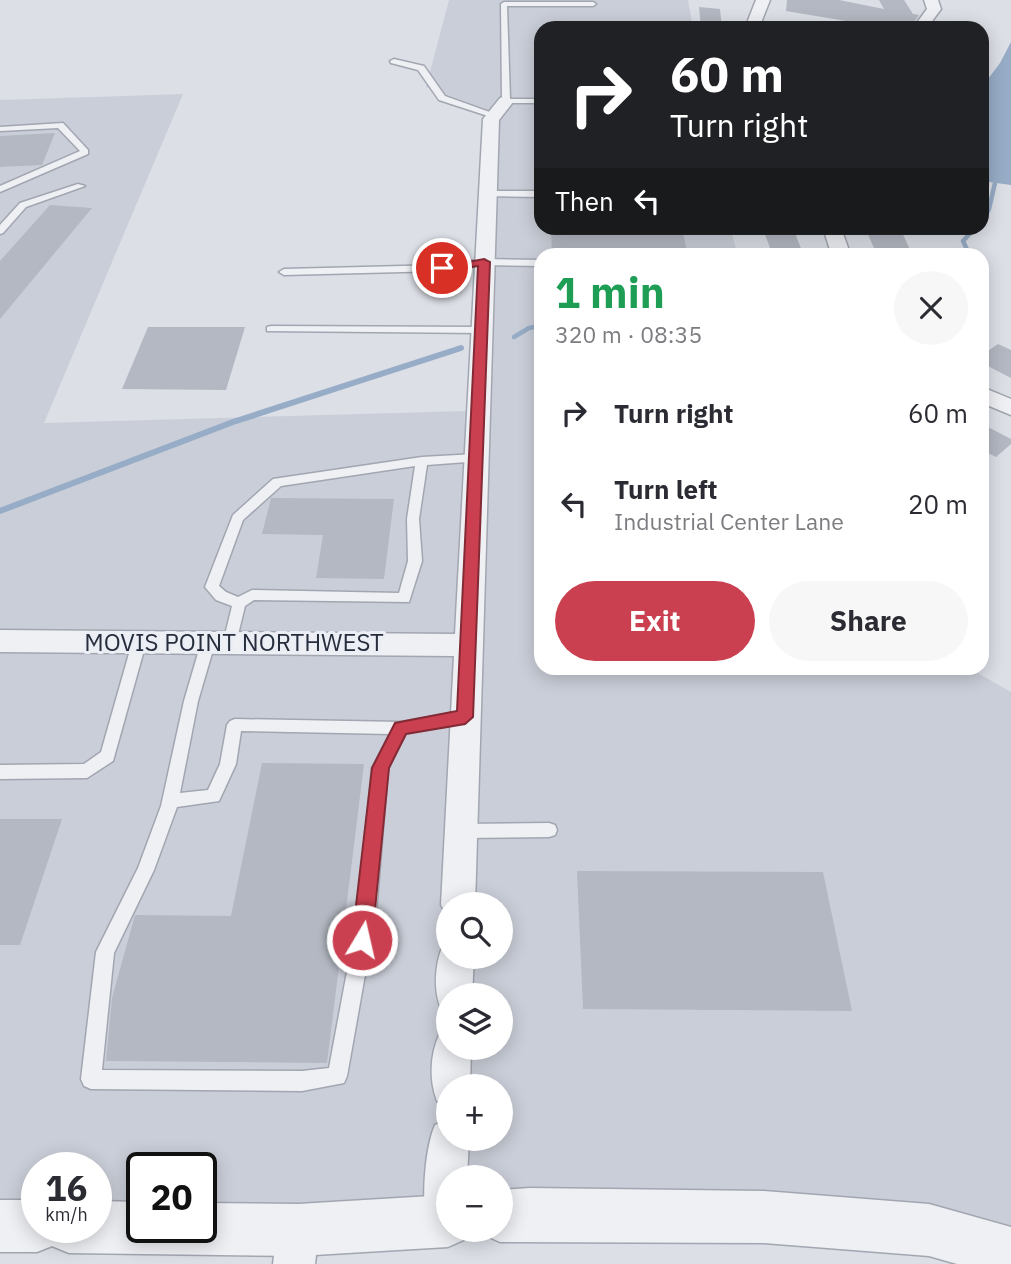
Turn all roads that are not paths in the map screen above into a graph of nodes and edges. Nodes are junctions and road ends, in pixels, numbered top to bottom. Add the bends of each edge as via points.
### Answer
1 (763, 0) edge
2 (932, 0) edge
3 (593, 4) dead end
4 (755, 21) edge
5 (925, 21) edge
6 (394, 61) dead end
7 (534, 102) edge
8 (500, 108) junction
9 (0, 129) edge
10 (80, 186) dead end
11 (0, 189) edge
12 (487, 194) junction
13 (534, 194) edge
14 (0, 231) edge
15 (484, 262) junction
16 (534, 262) edge
17 (284, 272) dead end
18 (271, 329) dead end
19 (481, 330) junction
20 (989, 397) edge
21 (1011, 408) edge
22 (476, 458) junction
23 (422, 461) junction
24 (239, 603) junction
25 (0, 641) edge
26 (139, 643) junction
27 (219, 643) junction
28 (468, 645) junction
29 (465, 717) junction
30 (401, 728) junction
31 (0, 772) edge
32 (170, 801) junction
33 (549, 830) dead end
34 (461, 831) junction
35 (459, 892) edge
36 (513, 1215) edge
37 (436, 1223) edge
38 (0, 1226) edge
39 (21, 1226) edge
40 (112, 1231) edge
41 (296, 1247) edge
42 (1011, 1253) edge

1 - 4 street
2 - 5 street via 934,9
3 - 8 lane via 503,4
6 - 8 lane via 421,68 442,98
7 - 8 lane
8 - 12 street via 491,120
9 - 11 lane via 60,125 85,152
10 - 14 lane via 23,205
12 - 13 lane
12 - 15 street
15 - 16 lane
15 - 17 lane via 442,268
15 - 19 street
18 - 19 lane
19 - 22 street
20 - 21 street
22 - 23 lane
22 - 28 street
23 - 24 lane via 277,482 237,518 212,587
23 - 24 lane via 413,519 415,561 404,598 252,595
24 - 27 lane
25 - 26 street, MOVIS POINT NORTHWEST
26 - 27 street, MOVIS POINT NORTHWEST
26 - 31 lane via 108,756 87,771
27 - 28 street, MOVIS POINT NORTHWEST
27 - 32 lane via 191,701
28 - 29 street
29 - 30 lane
29 - 34 street
30 - 32 lane via 235,725 228,764 213,796
30 - 32 lane via 380,768 367,913 337,1076 288,1081 92,1079 105,952 146,870
33 - 34 lane
34 - 35 street
36 - 42 street via 764,1217 929,1230
37 - 41 street
38 - 39 street
40 - 41 street

